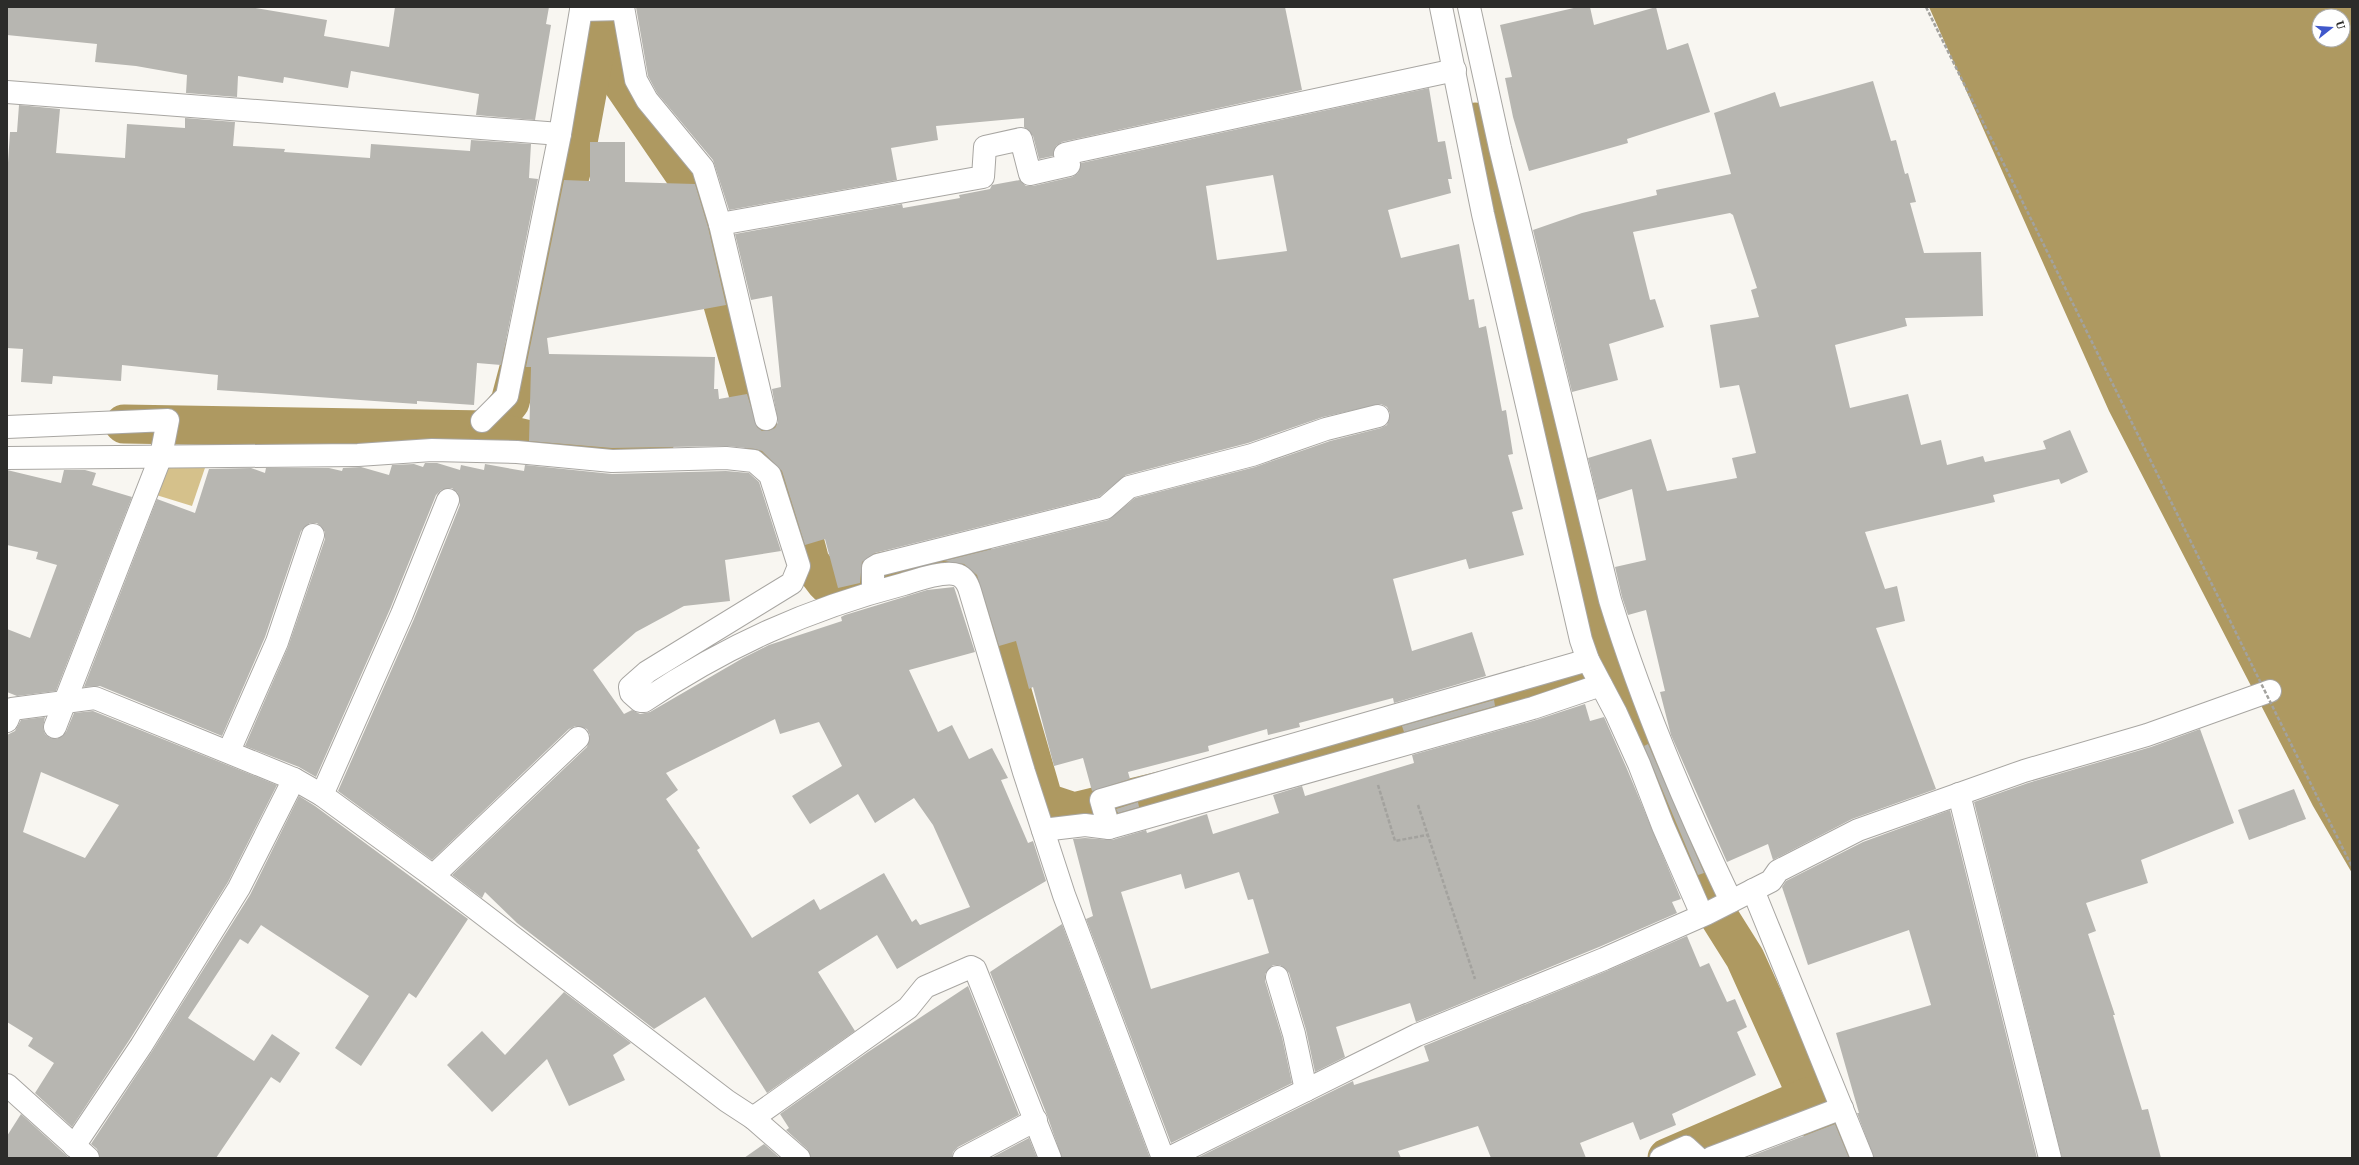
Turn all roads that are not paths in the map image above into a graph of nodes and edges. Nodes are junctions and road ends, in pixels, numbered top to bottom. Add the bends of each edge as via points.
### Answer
1 (1441, 7) edge
2 (1469, 7) edge
3 (623, 8) edge
4 (581, 9) edge
5 (1455, 70) junction
6 (7, 92) edge
7 (560, 134) junction
8 (1515, 207) junction
9 (1483, 214) junction
10 (720, 224) junction
11 (1378, 416) dead end
12 (766, 419) dead end
13 (482, 421) dead end
14 (7, 427) edge
15 (1567, 427) junction
16 (1534, 435) junction
17 (161, 456) junction
18 (7, 458) edge
19 (448, 500) dead end
20 (314, 535) dead end
21 (873, 583) junction
22 (1588, 660) junction
23 (1600, 683) junction
24 (2270, 691) dead end
25 (64, 703) junction
26 (7, 721) edge
27 (55, 727) dead end
28 (578, 738) dead end
29 (229, 751) junction
30 (294, 779) junction
31 (1959, 794) junction
32 (322, 795) junction
33 (1691, 817) junction
34 (1663, 826) junction
35 (1109, 828) junction
36 (1043, 830) junction
37 (433, 876) junction
38 (1754, 890) junction
39 (1730, 901) junction
40 (1704, 914) junction
41 (1277, 978) dead end
42 (7, 1085) edge
43 (1306, 1090) junction
44 (1842, 1108) junction
45 (753, 1118) junction
46 (1036, 1120) junction
47 (81, 1152) edge
48 (799, 1158) edge
49 (964, 1158) edge
50 (1050, 1158) edge
51 (1163, 1158) edge
52 (1169, 1158) edge
53 (1661, 1158) edge
54 (1698, 1158) edge
55 (1711, 1158) edge
56 (1862, 1158) edge
57 (2050, 1158) edge

1 - 5 street
2 - 8 street
3 - 4 street
3 - 10 street via 636,80 646,100 703,168
4 - 7 street
5 - 9 street
5 - 10 street via 1064,154 1068,165 1030,174 1021,139 985,147 983,177
6 - 7 street
7 - 13 street via 507,396
8 - 9 street
8 - 15 street
9 - 16 street
10 - 12 street
11 - 21 street via 1326,429 1252,455 1129,487 1105,508 878,565
14 - 17 street via 168,420
15 - 16 street
15 - 33 street via 1610,600 1630,665
16 - 22 street via 1572,607
17 - 18 street
17 - 21 street via 358,455 432,450 517,452 612,461 726,458 754,461 770,474 798,566 795,578 792,583 648,672 630,687 636,697 644,701 703,663 739,644
17 - 25 street
19 - 32 street via 402,614
20 - 29 street via 276,642
21 - 36 street via 953,574 965,580
22 - 23 street
22 - 35 street via 1101,800
23 - 34 street via 1639,764
23 - 35 street via 1534,708
24 - 31 street via 2147,735 2024,771
25 - 26 street via 12,709
25 - 27 street
25 - 29 street via 95,698
28 - 37 street
29 - 30 street
30 - 32 street
30 - 47 street via 239,888 141,1046
31 - 38 street via 1858,830 1778,871 1771,881
31 - 57 street
32 - 37 street
33 - 34 street
33 - 39 street
34 - 40 street
35 - 36 street via 1085,825
36 - 51 street via 1074,925
37 - 45 street via 726,1101
38 - 39 street
38 - 44 street
39 - 40 street
40 - 43 street via 1604,959 1417,1035
41 - 43 street via 1294,1034
42 - 47 street
43 - 52 street
44 - 55 street
44 - 56 street
45 - 46 street via 908,1008 925,987 971,967 975,969
45 - 48 street
46 - 49 street
46 - 50 street
53 - 54 street via 1686,1147

